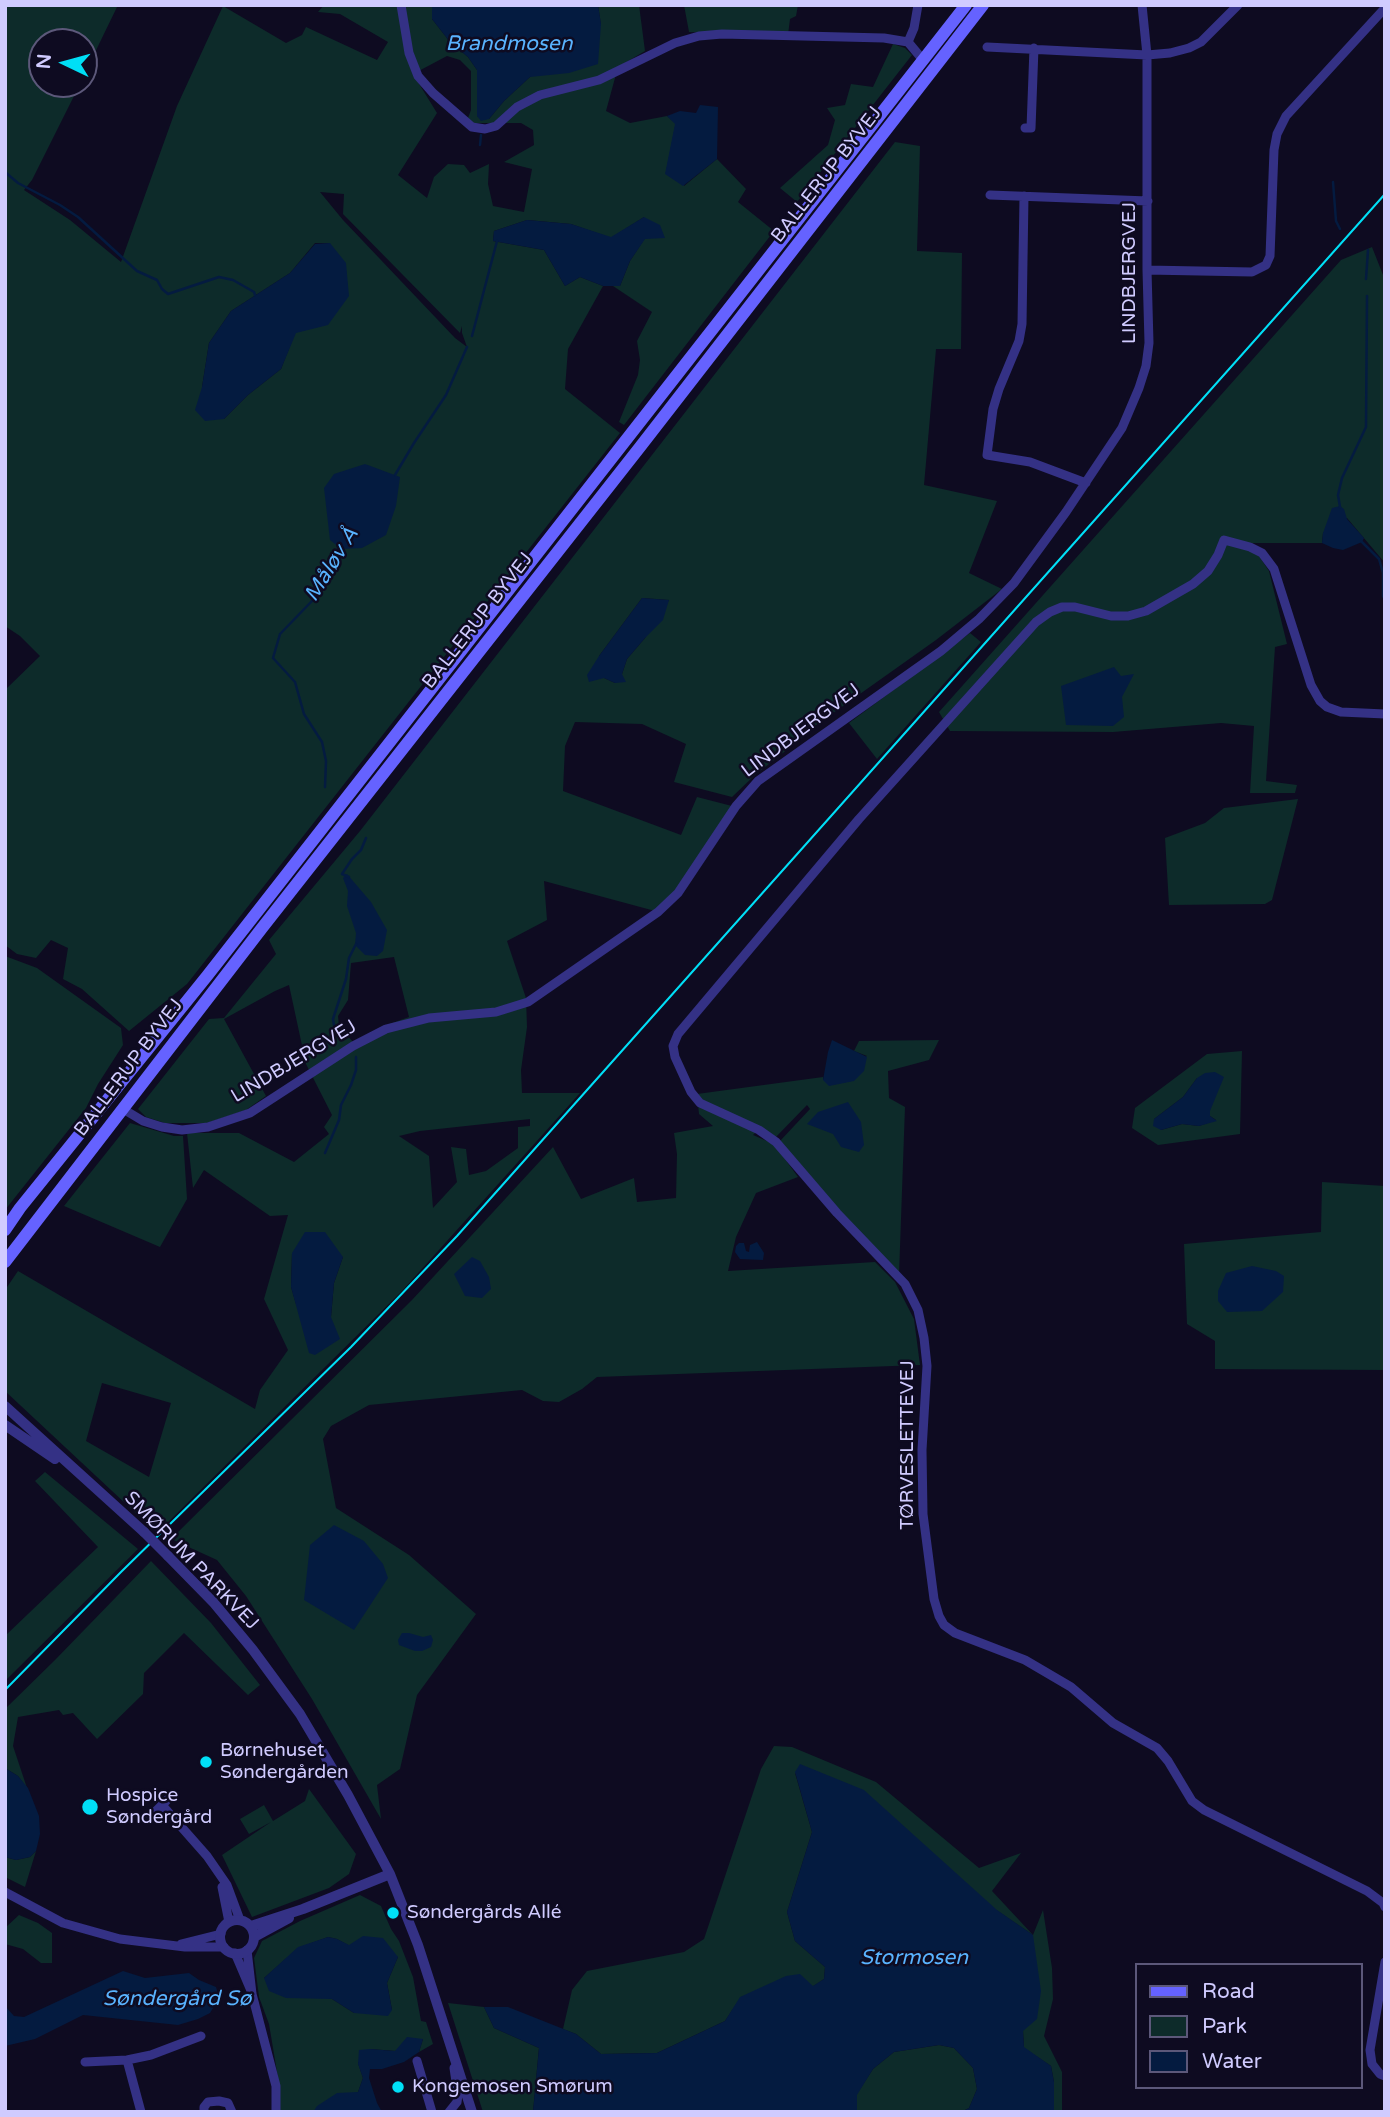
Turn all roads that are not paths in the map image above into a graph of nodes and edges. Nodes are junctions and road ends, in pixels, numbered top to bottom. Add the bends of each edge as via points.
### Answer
1 (401, 5) edge
2 (918, 5) edge
3 (966, 5) edge
4 (983, 5) edge
5 (1142, 5) edge
6 (1238, 5) edge
7 (1385, 8) edge
8 (908, 42) junction
9 (986, 47) dead end
10 (1034, 48) junction
11 (1147, 55) junction
12 (923, 60) junction
13 (1026, 128) dead end
14 (990, 195) dead end
15 (1024, 196) junction
16 (1148, 201) junction
17 (1147, 270) junction
18 (1086, 483) junction
19 (1385, 714) edge
20 (123, 1108) junction
21 (5, 1230) edge
22 (5, 1262) edge
23 (9, 1411) edge
24 (5, 1424) edge
25 (96, 1489) junction
26 (170, 1797) dead end
27 (162, 1805) junction
28 (151, 1816) dead end
29 (390, 1874) junction
30 (5, 1892) edge
31 (1385, 1907) edge
32 (234, 1921) junction
33 (252, 1931) junction
34 (221, 1934) junction
35 (179, 1945) junction
36 (224, 1947) junction
37 (247, 1950) junction
38 (235, 1953) junction
39 (1385, 1962) edge
40 (252, 1994) junction
41 (201, 2036) dead end
42 (452, 2046) junction
43 (127, 2060) junction
44 (417, 2061) dead end
45 (85, 2062) dead end
46 (1385, 2076) edge
47 (141, 2112) edge
48 (204, 2112) edge
49 (232, 2112) edge
50 (276, 2112) edge
51 (432, 2112) edge
52 (449, 2112) edge
53 (472, 2112) edge

1 - 8 street via 418,76 472,127 485,130 540,95 599,80 699,36
2 - 8 street
3 - 12 main road, BALLERUP BYVEJ
4 - 20 main road, BALLERUP BYVEJ
5 - 11 street, LINDBJERGVEJ
6 - 11 street via 1202,42 1171,53
7 - 17 street via 1286,116 1277,134 1266,265 1252,272
8 - 12 street
9 - 10 street
10 - 11 street
10 - 13 street via 1031,128
11 - 16 street, LINDBJERGVEJ
12 - 21 main road, BALLERUP BYVEJ
14 - 15 street
15 - 16 street
15 - 18 street via 1022,324 993,409 987,454 1030,462
16 - 17 street, LINDBJERGVEJ
17 - 18 street, LINDBJERGVEJ via 1146,366 1122,428
18 - 20 street, LINDBJERGVEJ via 1021,574 979,619 758,781 678,893 552,988 513,1008 429,1018 386,1029 250,1113 208,1127 162,1128
19 - 31 street, TØRVESLETTEVEJ via 1341,712 1320,701 1273,569 1262,553 1250,547 1224,540 1208,571 1146,611 1111,617 1075,607 1050,612 1036,622 859,819 678,1034 673,1046 700,1103 776,1142 905,1284 918,1310 927,1366 923,1514 934,1599 944,1625 1025,1660 1071,1687 1113,1723 1157,1748 1192,1801 1204,1810 1367,1891
20 - 22 main road, BALLERUP BYVEJ
23 - 25 street, SMØRUM PARKVEJ
24 - 25 street, SMØRUM PARKVEJ
25 - 29 street, SMØRUM PARKVEJ, bridge via 214,1603 253,1650 334,1769
26 - 27 street
27 - 28 street
27 - 32 street via 227,1885
29 - 33 street
29 - 42 street, SMØRUM PARKVEJ
30 - 35 street via 90,1932 120,1940
32 - 33 street
32 - 34 street via 223,1927
33 - 37 street via 253,1943
34 - 35 street
34 - 36 street
35 - 36 street
36 - 38 street
37 - 38 street
37 - 40 street
38 - 40 street
39 - 46 street via 1370,2050 1373,2064
40 - 50 street via 276,2086
41 - 43 street
42 - 52 street via 458,2095
42 - 53 street, SMØRUM PARKVEJ
43 - 45 street
43 - 47 street
44 - 51 street
48 - 49 street via 208,2102 219,2101 228,2103

